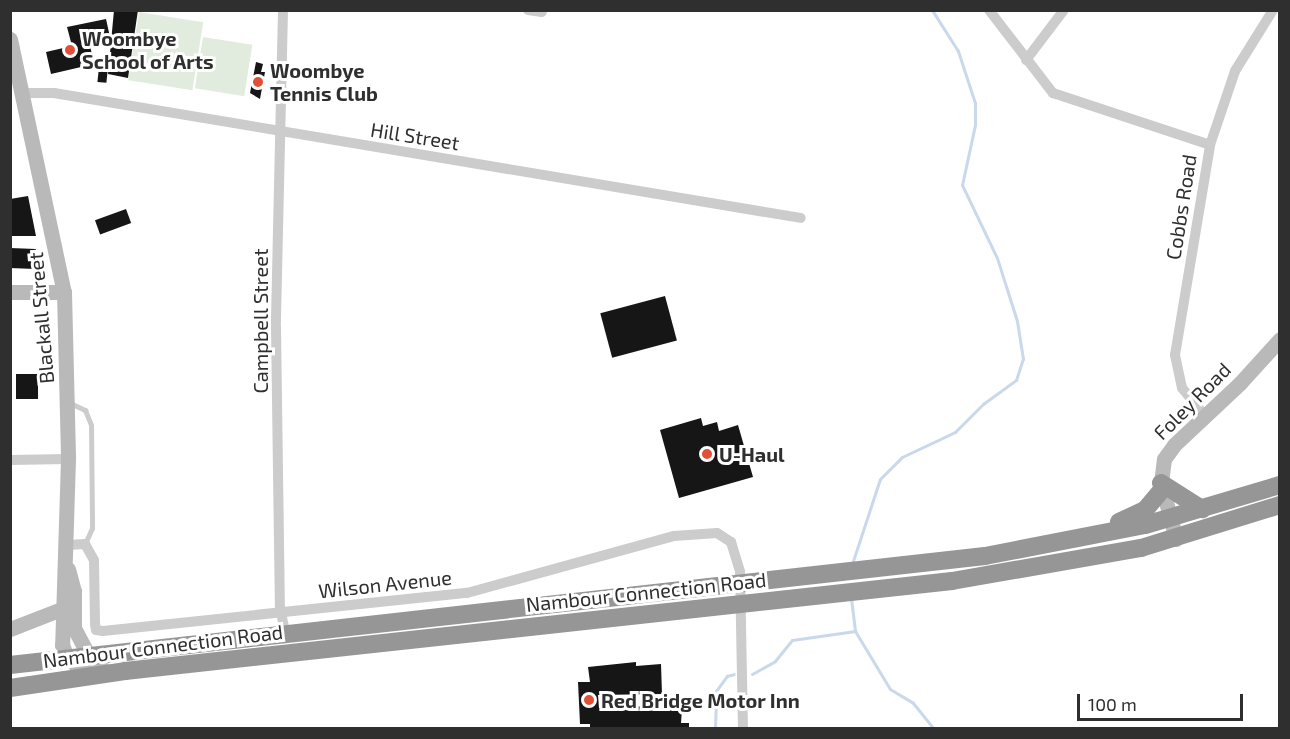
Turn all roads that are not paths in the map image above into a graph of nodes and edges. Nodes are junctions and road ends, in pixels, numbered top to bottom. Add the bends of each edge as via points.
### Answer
1 (283, 10) edge
2 (528, 10) edge
3 (989, 10) edge
4 (1064, 10) edge
5 (1273, 10) edge
6 (542, 12) dead end
7 (10, 39) edge
8 (1026, 60) junction
9 (23, 93) junction
10 (281, 133) junction
11 (1209, 145) junction
12 (801, 218) dead end
13 (10, 292) edge
14 (64, 292) junction
15 (1280, 339) edge
16 (68, 403) junction
17 (1204, 415) junction
18 (68, 459) junction
19 (10, 460) edge
20 (1280, 485) edge
21 (1162, 486) junction
22 (1280, 505) edge
23 (1202, 509) junction
24 (1170, 518) junction
25 (1176, 539) junction
26 (1061, 542) junction
27 (85, 544) junction
28 (68, 545) junction
29 (741, 583) junction
30 (741, 605) junction
31 (67, 607) junction
32 (281, 612) junction
33 (10, 629) edge
34 (285, 632) junction
35 (88, 654) junction
36 (67, 657) junction
37 (10, 665) edge
38 (125, 671) junction
39 (10, 688) edge
40 (743, 729) edge

1 - 10 street, Campbell Street
2 - 6 street
3 - 8 street
4 - 8 street
5 - 11 street, Cobbs Road via 1235,71
7 - 9 street, Blackall Street
8 - 11 street via 1053,93
9 - 10 street, Hill Street via 54,93
9 - 14 street, Blackall Street
10 - 12 street, Hill Street
10 - 32 street, Campbell Street via 276,328
11 - 17 street, Cobbs Road via 1175,356 1182,388
13 - 14 street
14 - 16 street, Blackall Street
15 - 17 street, Foley Road
16 - 18 street, Blackall Street
16 - 27 lane via 85,410 91,426 92,528
17 - 21 street, Foley Road via 1168,452
18 - 19 street
18 - 28 street, Blackall Street
20 - 23 highway, Nambour Connection Road
21 - 23 highway
21 - 24 street, Foley Road
21 - 26 highway via 1145,510 1129,519
22 - 25 highway, Nambour Connection Road
23 - 24 highway, Nambour Connection Road
24 - 25 street, Foley Road
24 - 26 highway, Nambour Connection Road
25 - 30 highway, Nambour Connection Road via 1044,568
26 - 29 highway, Nambour Connection Road
27 - 28 street
27 - 32 street, Wilson Avenue via 94,560 96,630
28 - 31 street, Blackall Street
29 - 30 street, Wilson Avenue
29 - 32 street, Wilson Avenue via 731,542 717,532 699,532 490,589
29 - 34 highway, Nambour Connection Road
30 - 38 highway, Nambour Connection Road
30 - 40 street, Wilson Avenue
31 - 33 street
31 - 35 street, Blackall Street
31 - 36 street, Blackall Street via 62,645
32 - 34 street, Campbell Street
34 - 35 highway, Nambour Connection Road
35 - 36 highway, Nambour Connection Road
36 - 37 highway, Nambour Connection Road
36 - 38 street via 78,667
38 - 39 highway, Nambour Connection Road

